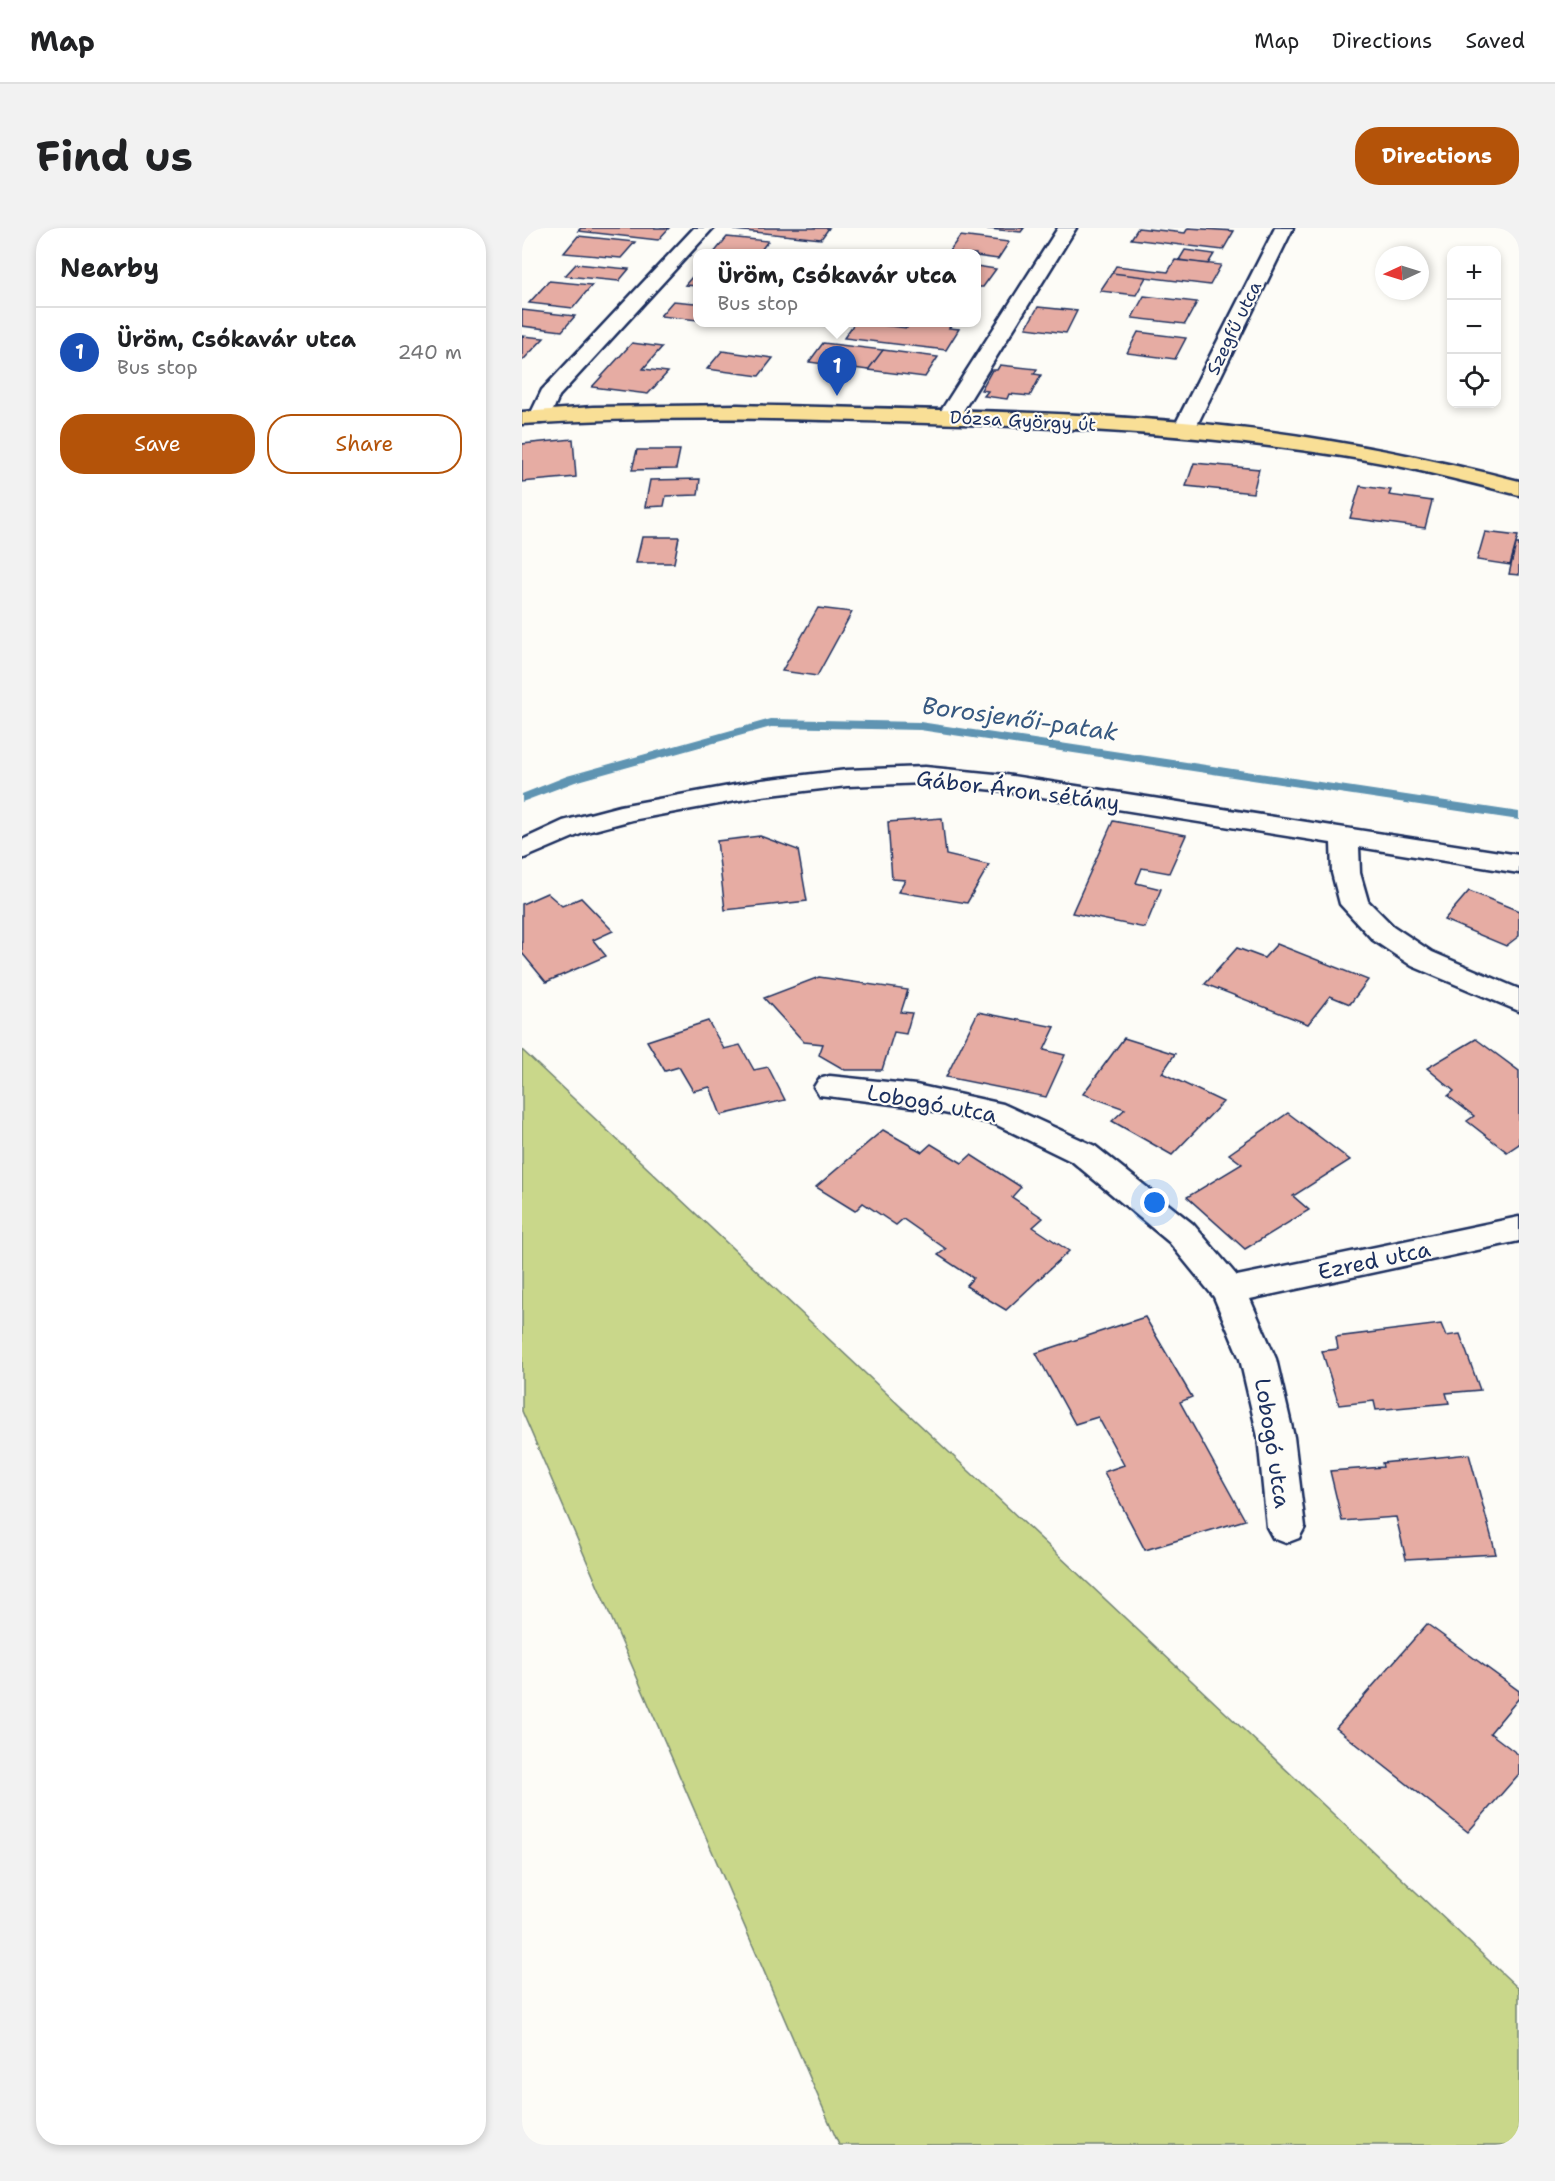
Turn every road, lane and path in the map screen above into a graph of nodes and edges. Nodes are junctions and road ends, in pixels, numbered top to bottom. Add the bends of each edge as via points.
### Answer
1 (704, 228) edge
2 (1067, 228) edge
3 (1284, 228) edge
4 (531, 417) edge
5 (948, 417) junction
6 (1184, 429) junction
7 (1519, 488) edge
8 (1345, 837) junction
9 (522, 850) edge
10 (1519, 864) edge
11 (1519, 1001) edge
12 (830, 1088) dead end
13 (1519, 1229) edge
14 (1229, 1291) junction
15 (1286, 1527) dead end

1 - 4 street
2 - 5 street
3 - 6 street, Szegfű utca
4 - 5 main road, Dózsa György út via 695,411
5 - 6 main road, Dózsa György út
6 - 7 main road, Dózsa György út via 1342,449 1434,466
8 - 9 street, Gábor Áron sétány via 1005,783 925,775 847,778 762,788 640,810 573,826
8 - 10 street, Gábor Áron sétány
8 - 11 street via 1346,873 1354,904 1383,933 1422,959
12 - 14 street, Lobogó utca via 916,1096 1003,1115 1084,1154 1181,1233
13 - 14 street, Ezred utca
14 - 15 street, Lobogó utca via 1258,1359 1276,1437

